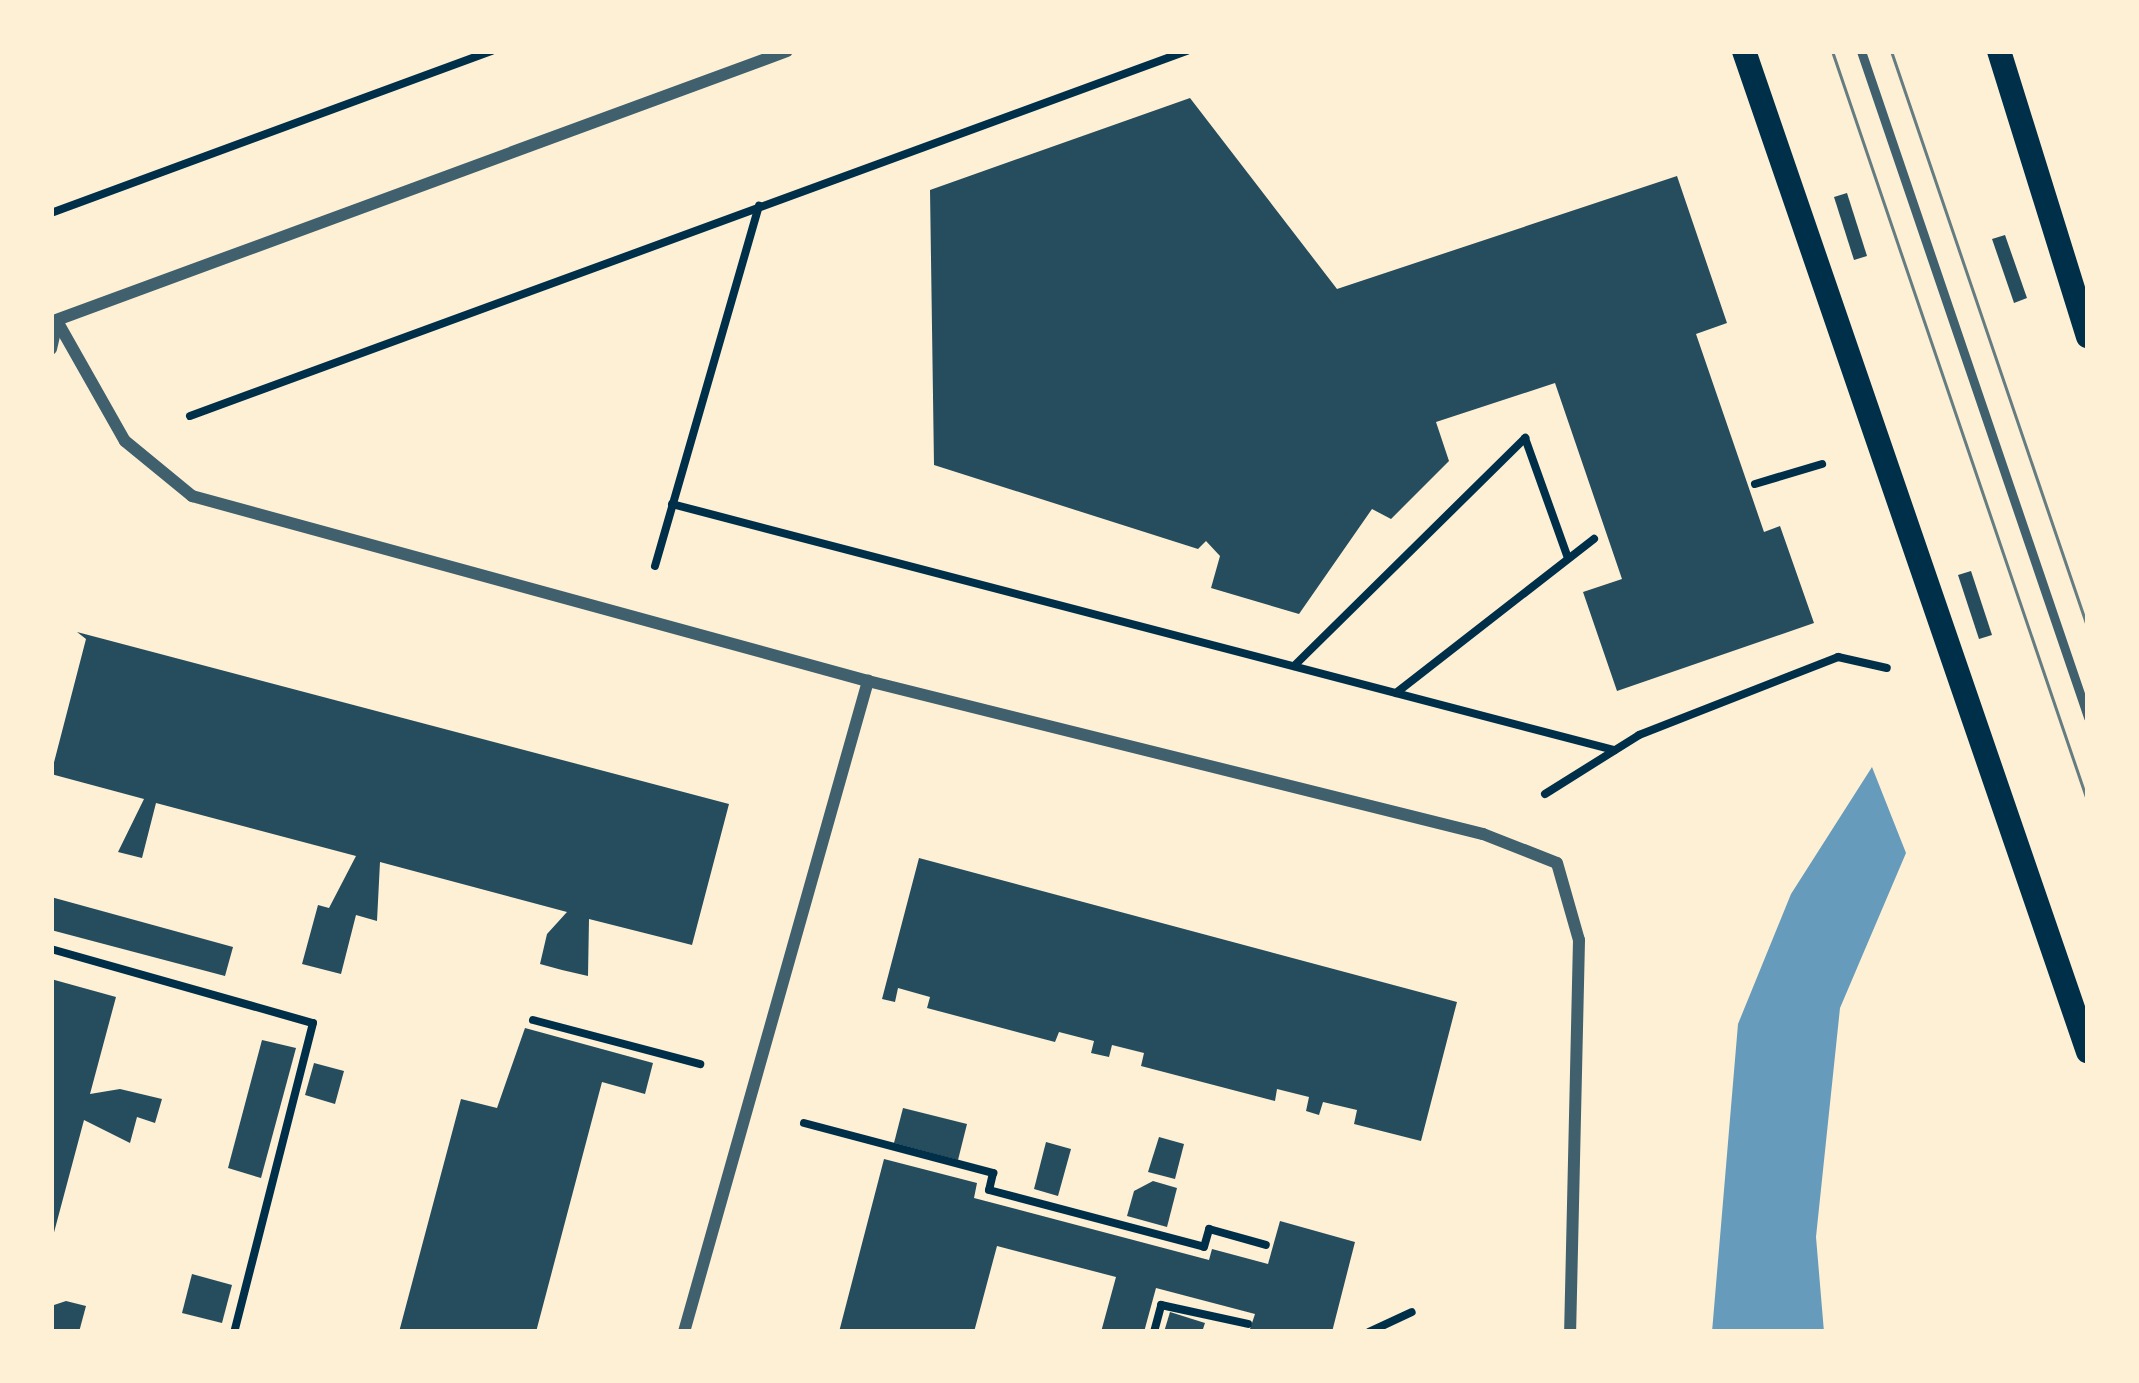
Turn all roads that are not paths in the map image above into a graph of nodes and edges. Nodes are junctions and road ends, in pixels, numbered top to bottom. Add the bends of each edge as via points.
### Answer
1 (787, 51) edge
2 (1744, 51) edge
3 (1861, 51) edge
4 (1999, 51) edge
5 (54, 321) edge
6 (2088, 336) edge
7 (51, 349) edge
8 (868, 681) junction
9 (2088, 717) edge
10 (2088, 1052) edge
11 (685, 1332) edge
12 (1570, 1332) edge

1 - 5 street
2 - 10 main road
3 - 9 lane
4 - 6 main road
5 - 7 street
5 - 8 street via 124,441 192,496
8 - 11 street
8 - 12 street via 1483,834 1557,863 1579,940

